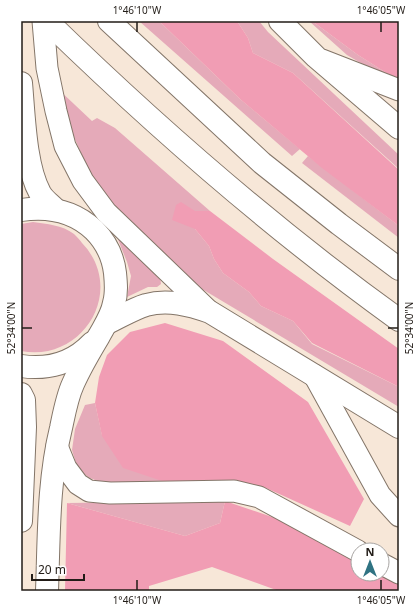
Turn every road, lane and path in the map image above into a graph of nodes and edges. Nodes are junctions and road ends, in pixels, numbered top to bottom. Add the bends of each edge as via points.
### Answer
1 (43, 21) edge
2 (48, 21) edge
3 (109, 21) edge
4 (280, 21) edge
5 (316, 57) junction
6 (21, 83) edge
7 (399, 90) edge
8 (399, 128) edge
9 (55, 209) junction
10 (21, 210) edge
11 (399, 269) edge
12 (210, 312) junction
13 (399, 320) edge
14 (103, 330) junction
15 (21, 366) edge
16 (314, 375) junction
17 (21, 394) edge
18 (399, 427) edge
19 (57, 446) junction
20 (399, 516) edge
21 (21, 521) edge
22 (350, 547) edge
23 (390, 568) edge
24 (399, 573) edge
25 (48, 591) edge

1 - 12 lane via 47,68 56,112 65,146 83,181 106,212
2 - 13 highway via 231,188
3 - 11 highway via 262,163
4 - 5 highway
5 - 7 lane
5 - 8 highway
6 - 9 highway via 32,176 40,194
9 - 10 highway
9 - 14 highway via 88,224 109,250 114,264 116,284 114,303
12 - 14 highway via 190,305 147,305
12 - 16 highway
14 - 15 highway via 75,357 53,366
14 - 19 highway via 72,385
16 - 18 highway
16 - 20 lane via 380,495
17 - 21 highway via 24,400 25,427
19 - 22 lane via 66,468 78,484 89,491 234,491 259,497
19 - 25 highway via 52,481
23 - 24 lane

